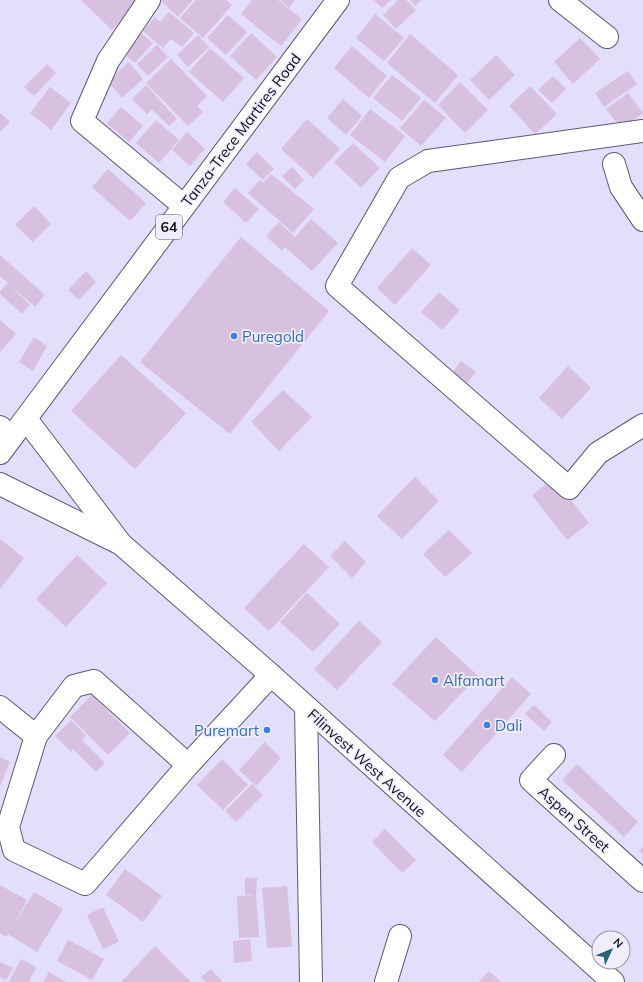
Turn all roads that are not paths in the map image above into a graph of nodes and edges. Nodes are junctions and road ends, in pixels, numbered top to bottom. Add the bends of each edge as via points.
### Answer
1 (150, 0) edge
2 (560, 0) edge
3 (336, 1) edge
4 (607, 37) dead end
5 (643, 131) edge
6 (614, 164) dead end
7 (184, 206) junction
8 (643, 220) edge
9 (26, 418) junction
10 (643, 426) edge
11 (4, 439) edge
12 (0, 484) edge
13 (121, 544) junction
14 (271, 675) junction
15 (0, 707) edge
16 (306, 707) junction
17 (36, 736) junction
18 (554, 755) dead end
19 (188, 765) junction
20 (643, 881) edge
21 (400, 936) dead end
22 (311, 982) edge
23 (386, 982) edge
24 (613, 982) edge

1 - 7 street via 108,61 82,121
2 - 4 street
3 - 7 street, Tanza-Trece Martires Road / 64
5 - 10 street via 428,161 399,178 338,286 570,488 598,453
6 - 8 street via 621,187
7 - 9 street, Tanza-Trece Martires Road / 64
9 - 11 street, Tanza-Trece Martires Road / 64
9 - 13 street, Filinvest West Avenue
12 - 13 street, Filinvest West Avenue
13 - 14 street, Filinvest West Avenue
14 - 16 street, Filinvest West Avenue
14 - 19 street
15 - 17 street
16 - 22 street
16 - 24 street, Filinvest West Avenue
17 - 19 street via 74,686 94,681
17 - 19 street via 8,827 14,850 85,884
18 - 20 street, Aspen Street via 531,780
21 - 23 street

